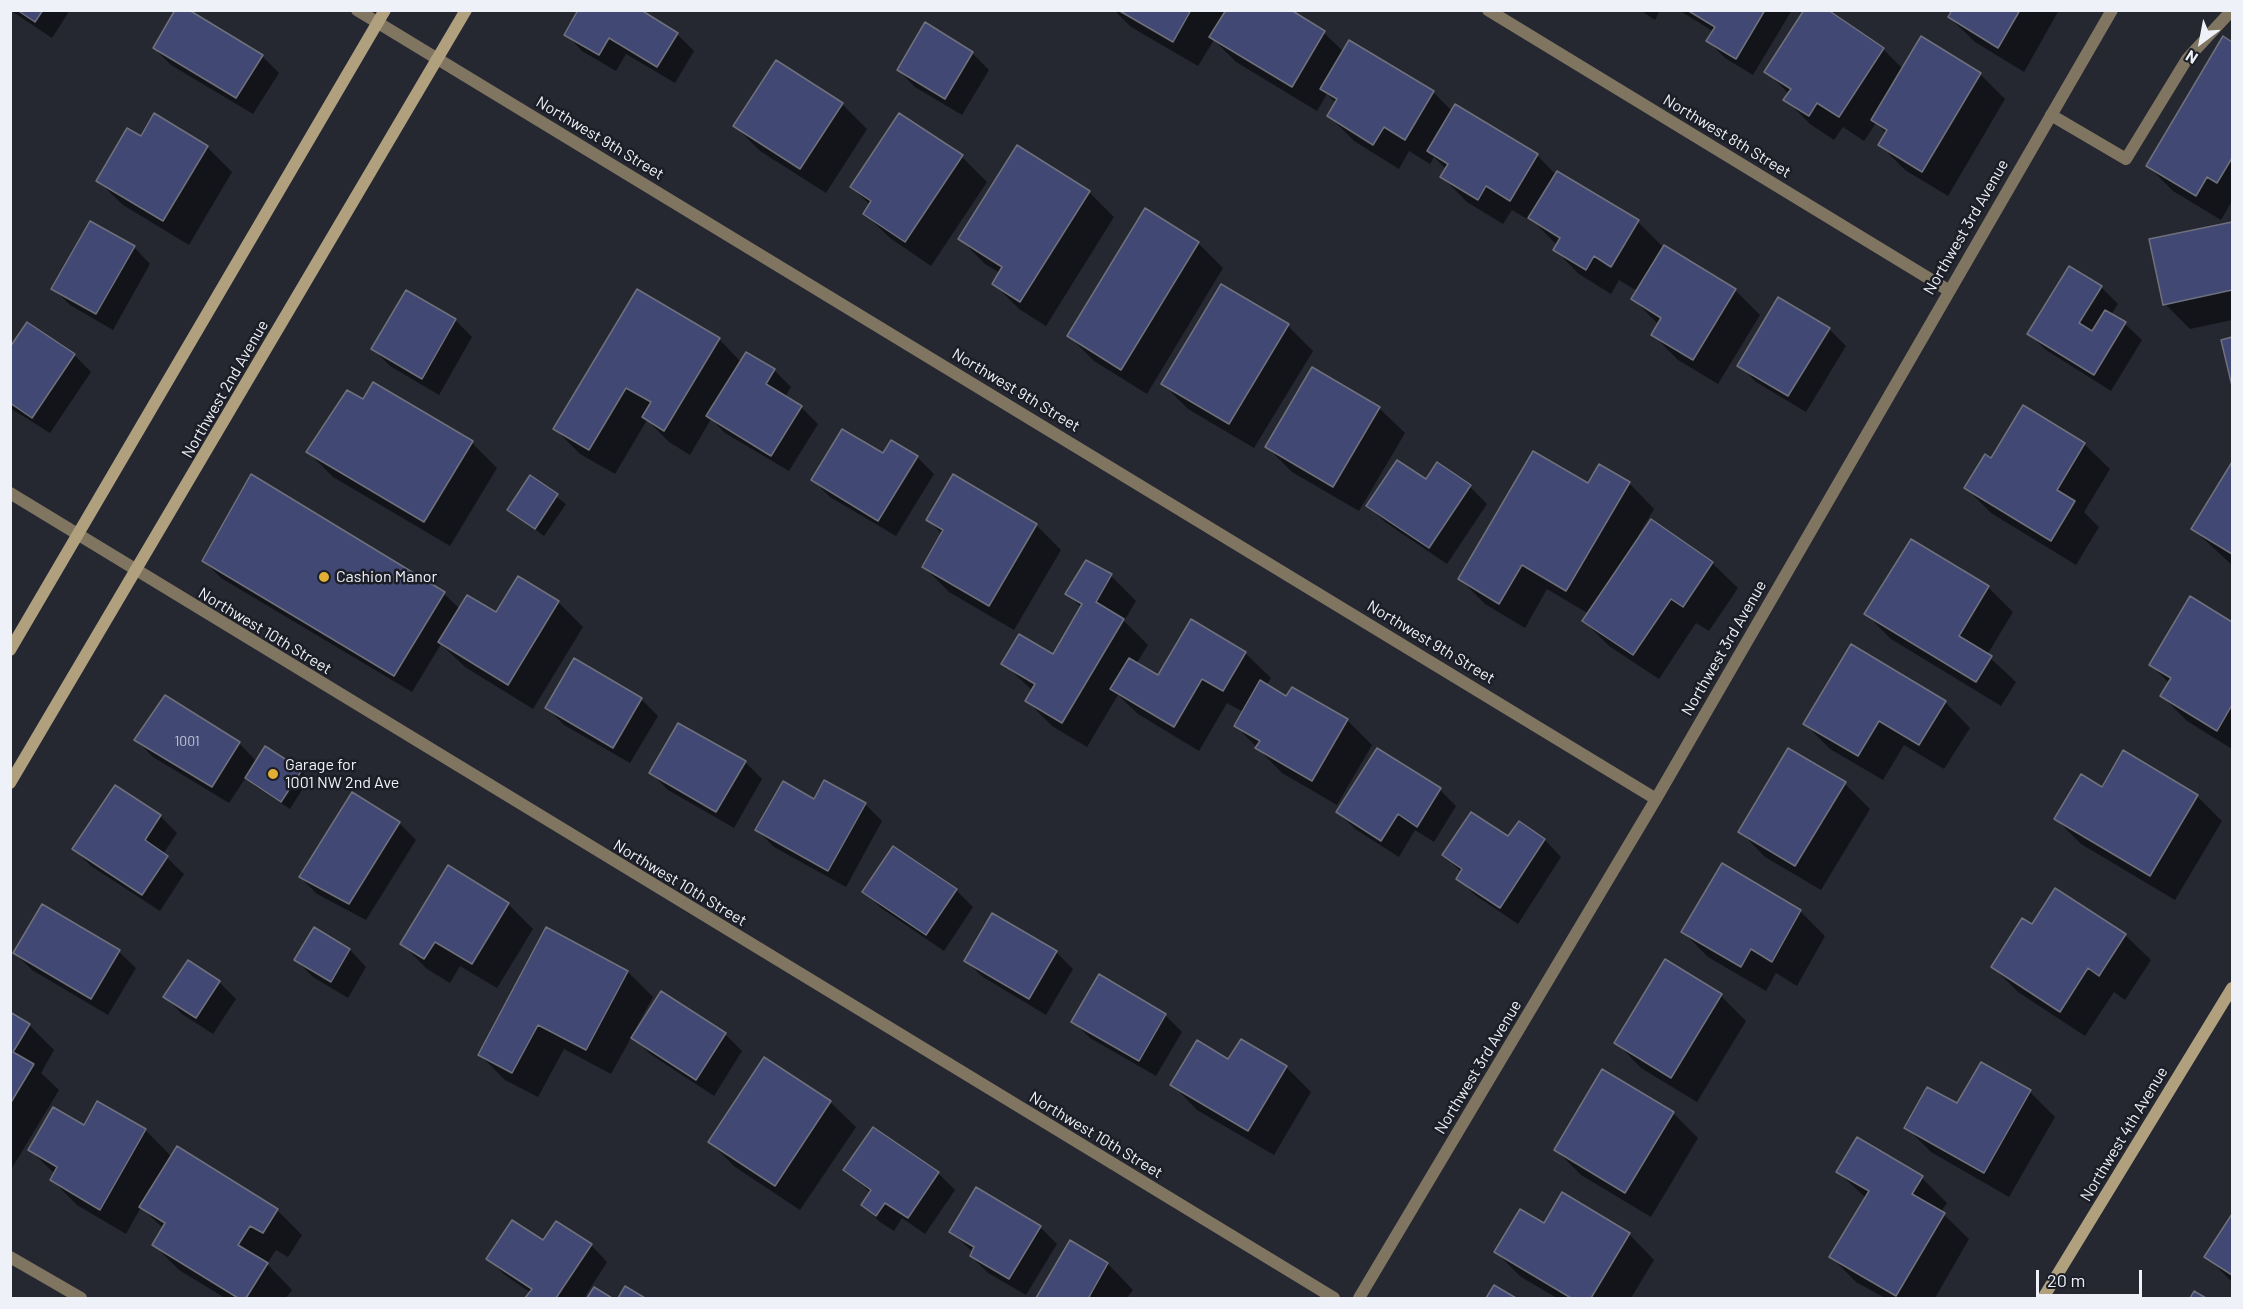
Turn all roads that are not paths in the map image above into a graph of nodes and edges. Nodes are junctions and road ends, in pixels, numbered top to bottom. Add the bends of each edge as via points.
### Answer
1 (357, 10) edge
2 (385, 10) edge
3 (466, 10) edge
4 (1488, 10) edge
5 (2112, 10) edge
6 (2232, 10) edge
7 (378, 23) junction
8 (437, 59) junction
9 (2051, 115) junction
10 (1948, 290) junction
11 (10, 493) edge
12 (78, 535) junction
13 (136, 572) junction
14 (10, 650) edge
15 (10, 783) edge
16 (1656, 799) junction
17 (2232, 988) edge
18 (10, 1257) edge
19 (81, 1299) edge
20 (1334, 1299) edge
21 (1359, 1299) edge
22 (2043, 1299) edge

1 - 7 street, Northwest 9th Street
2 - 7 street
3 - 8 street, Northwest 2nd Avenue
4 - 10 street, Northwest 8th Street
5 - 9 street, Northwest 3rd Avenue
6 - 9 street via 2187,59 2126,159
7 - 8 street, Northwest 9th Street
7 - 12 street
8 - 13 street, Northwest 2nd Avenue
8 - 16 street, Northwest 9th Street
9 - 10 street, Northwest 3rd Avenue
10 - 16 street, Northwest 3rd Avenue
11 - 12 street, Northwest 10th Street
12 - 13 street, Northwest 10th Street
12 - 14 street
13 - 15 street, Northwest 2nd Avenue
13 - 20 street, Northwest 10th Street
16 - 21 street, Northwest 3rd Avenue
17 - 22 street, Northwest 4th Avenue
18 - 19 street

